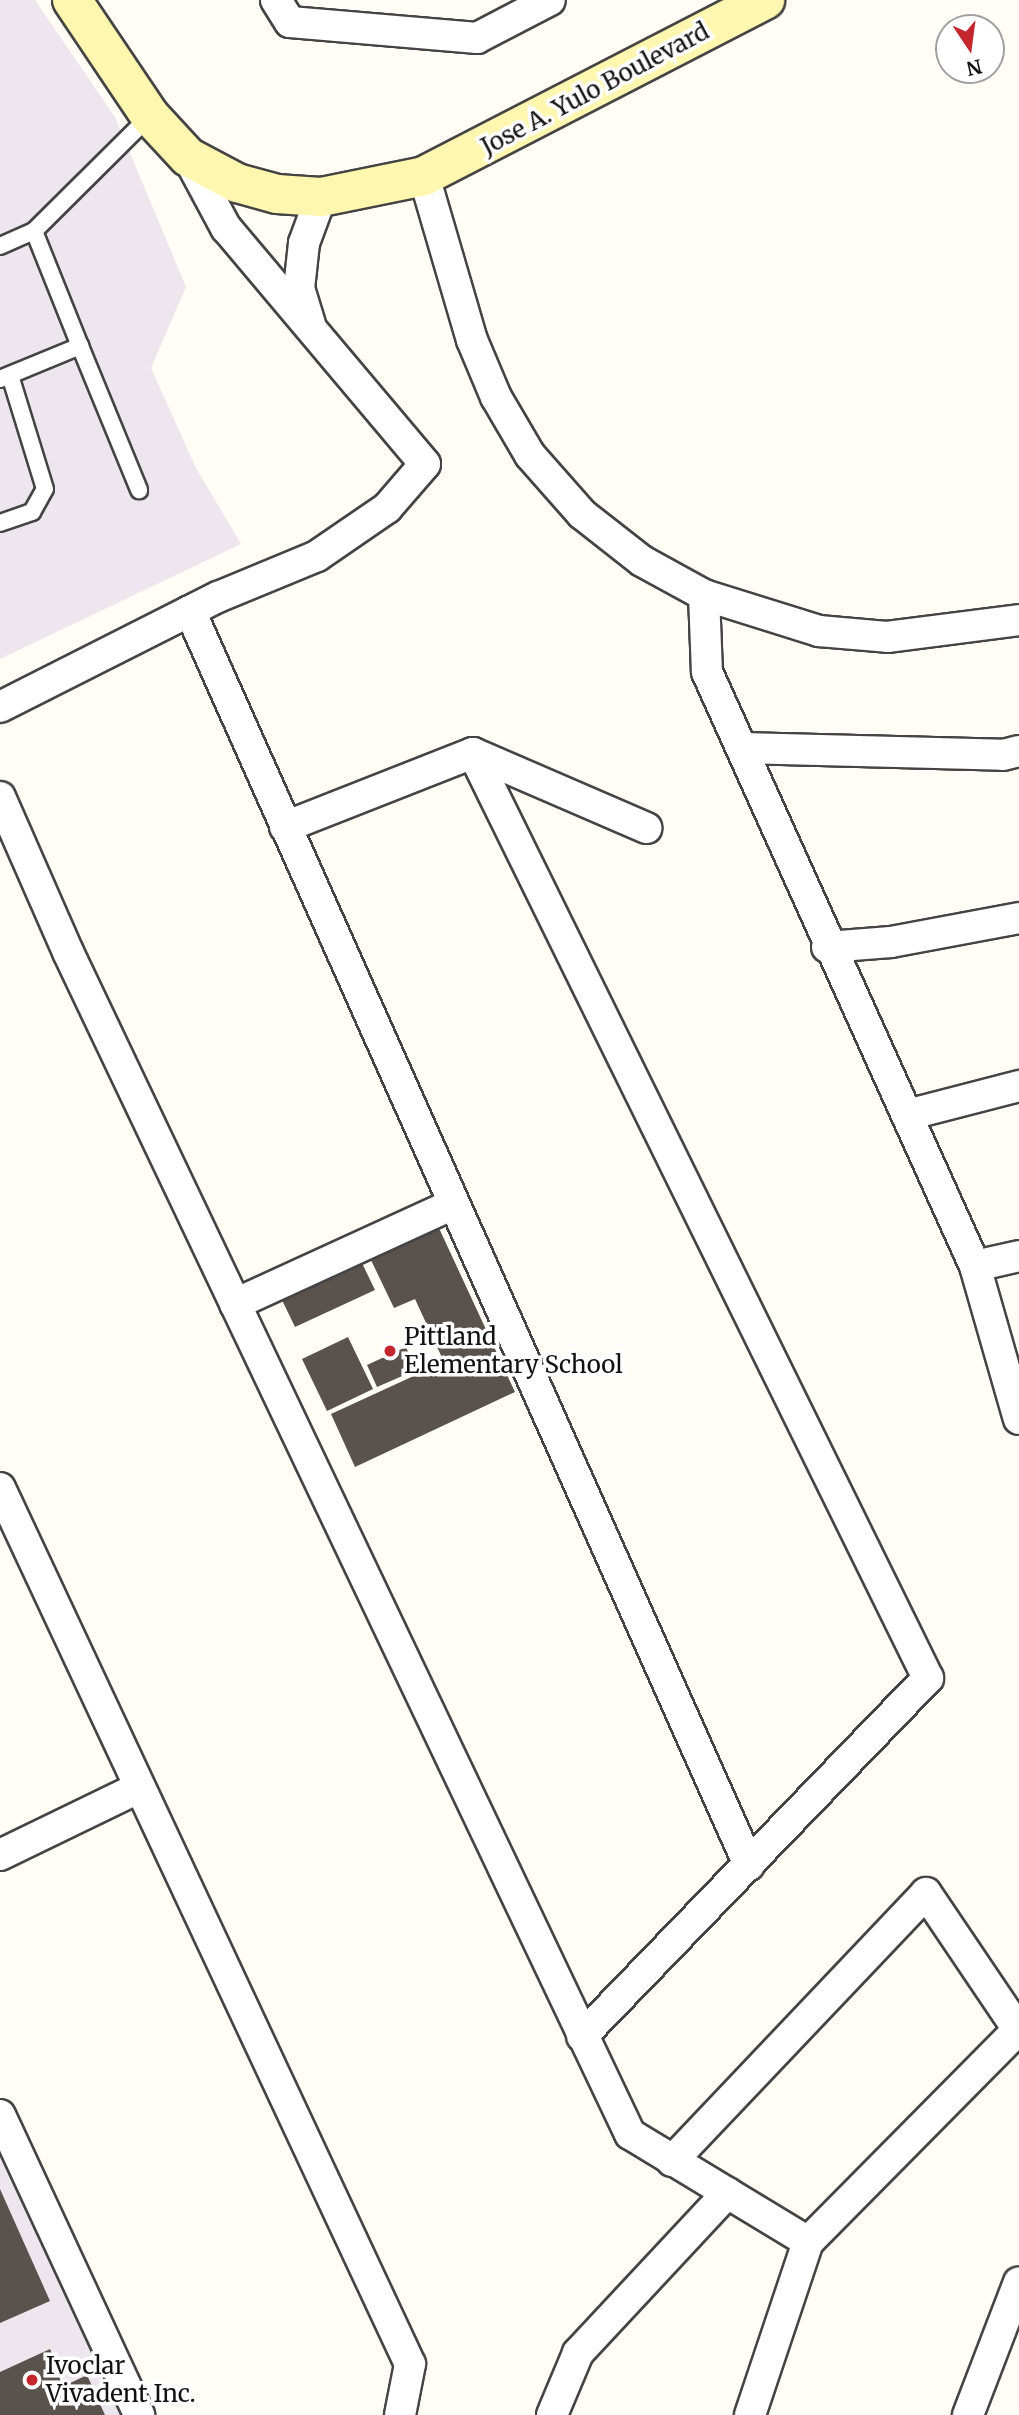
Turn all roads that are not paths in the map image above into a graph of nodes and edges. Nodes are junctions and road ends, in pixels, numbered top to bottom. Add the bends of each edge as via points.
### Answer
1 (72, 0) edge
2 (276, 0) edge
3 (550, 0) edge
4 (765, 0) edge
5 (150, 116) junction
6 (188, 158) junction
7 (424, 177) junction
8 (320, 197) junction
9 (34, 231) junction
10 (0, 246) edge
11 (313, 334) junction
12 (80, 346) junction
13 (5, 377) edge
14 (139, 490) dead end
15 (0, 523) edge
16 (704, 595) junction
17 (190, 611) junction
18 (1019, 621) edge
19 (0, 707) edge
20 (742, 748) junction
21 (1019, 751) edge
22 (473, 753) junction
23 (0, 797) edge
24 (285, 827) junction
25 (646, 828) dead end
26 (1019, 918) edge
27 (827, 947) junction
28 (1019, 1086) edge
29 (907, 1115) junction
30 (453, 1204) junction
31 (1019, 1256) edge
32 (975, 1266) junction
33 (235, 1304) junction
34 (1019, 1419) edge
35 (0, 1488) edge
36 (138, 1788) junction
37 (0, 1855) edge
38 (749, 1865) junction
39 (1019, 2030) edge
40 (582, 2036) junction
41 (0, 2115) edge
42 (672, 2161) junction
43 (727, 2193) junction
44 (808, 2242) junction
45 (1019, 2282) edge
46 (139, 2415) edge
47 (400, 2415) edge
48 (552, 2415) edge
49 (750, 2415) edge
50 (968, 2415) edge

1 - 5 main road
2 - 3 street via 290,22 477,38
4 - 7 main road, Jose A. Yulo Boulevard
5 - 6 main road
5 - 9 lane
6 - 8 main road, Jose A. Yulo Boulevard via 237,183 277,194
6 - 11 street via 226,228
7 - 8 main road, Jose A. Yulo Boulevard
7 - 16 street via 472,340 496,397 530,455 582,514 642,561
8 - 11 street via 304,243 299,289
9 - 10 lane
9 - 12 lane
11 - 17 street via 425,464 387,508 317,556
12 - 13 lane
12 - 14 lane
13 - 15 lane via 46,489 32,512
16 - 18 street via 820,631 873,636
16 - 20 street via 707,673
17 - 19 street
17 - 24 street
20 - 21 street via 1003,755
20 - 27 street
22 - 24 street
22 - 25 street
22 - 38 street via 928,1678
23 - 33 street
24 - 30 street
26 - 27 street via 891,942
27 - 29 street
28 - 29 street
29 - 32 street
30 - 33 street
30 - 38 street
31 - 32 street
32 - 34 street
33 - 40 street
35 - 36 street
36 - 37 street
36 - 47 street via 410,2364
38 - 40 street
39 - 42 street via 926,1893
39 - 44 street
40 - 42 street via 630,2134
41 - 46 street
42 - 43 street
43 - 44 street
43 - 48 street via 578,2353
44 - 49 street
45 - 50 street

